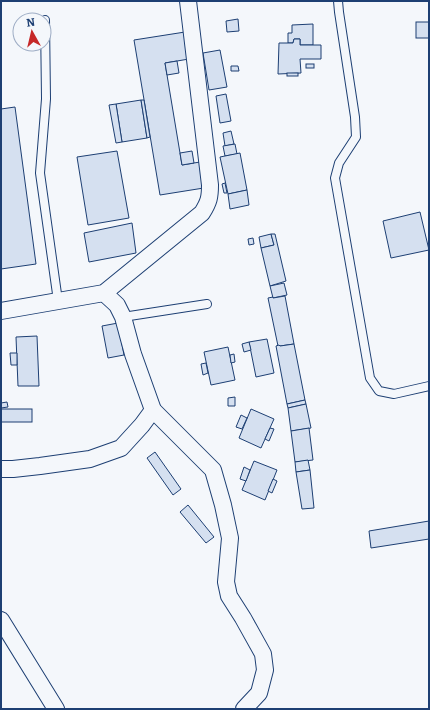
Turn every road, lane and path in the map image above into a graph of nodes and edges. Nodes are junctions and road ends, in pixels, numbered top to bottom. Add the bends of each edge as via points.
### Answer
1 (188, 1) edge
2 (338, 1) edge
3 (45, 52) edge
4 (104, 294) junction
5 (58, 301) junction
6 (207, 304) dead end
7 (1, 311) edge
8 (123, 317) junction
9 (429, 386) edge
10 (153, 410) junction
11 (1, 469) edge
12 (1, 620) edge
13 (56, 709) edge
14 (244, 709) edge

1 - 4 street via 210,185 208,204 202,213
2 - 9 lane via 356,137 339,163 335,178 370,378 379,392 394,394
3 - 5 lane via 46,99 40,173
4 - 5 street
4 - 8 street via 117,305
5 - 7 street
6 - 8 lane
8 - 10 street
10 - 11 street via 121,448 90,459
10 - 14 street via 213,470 230,538 226,582 229,596 264,654 265,670 259,693
12 - 13 street

